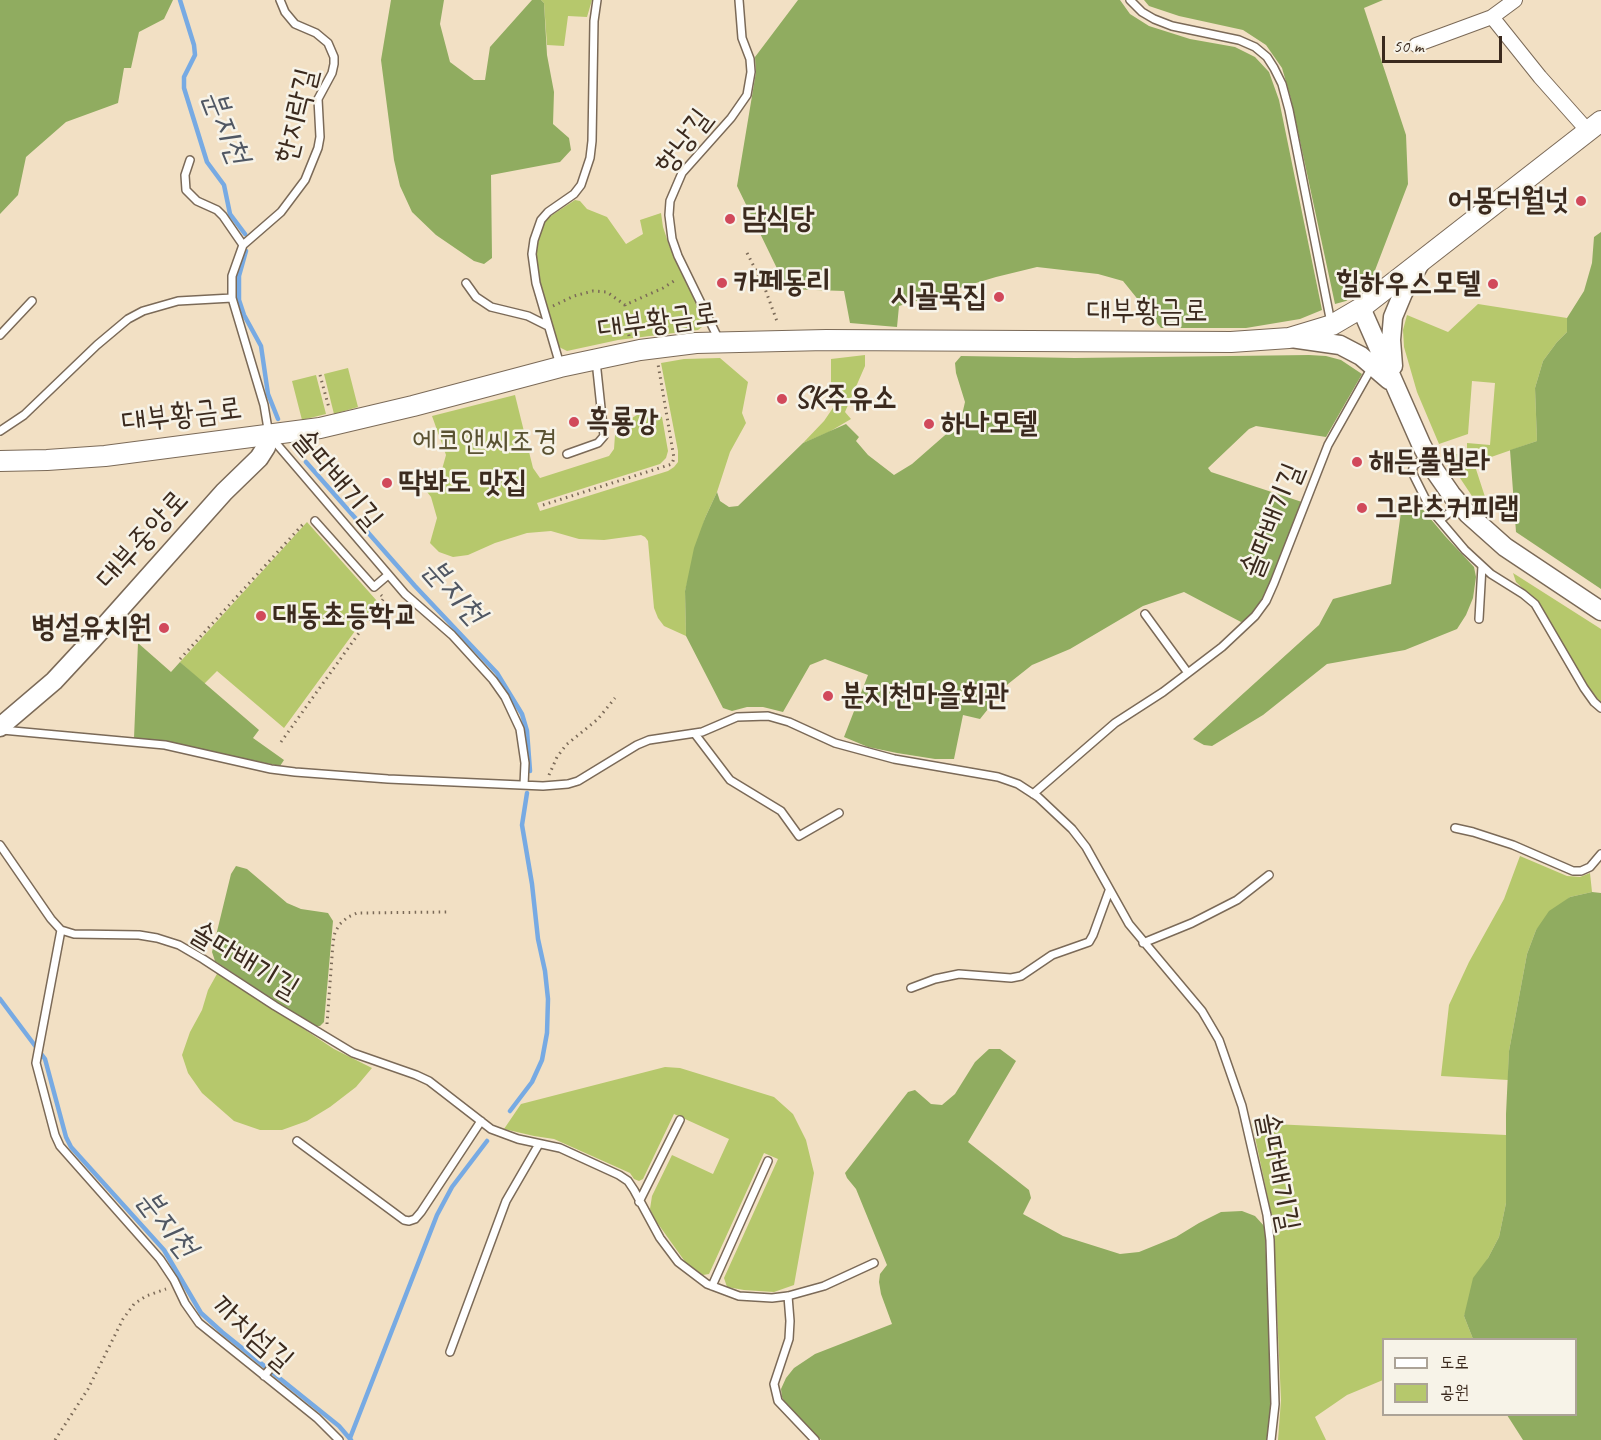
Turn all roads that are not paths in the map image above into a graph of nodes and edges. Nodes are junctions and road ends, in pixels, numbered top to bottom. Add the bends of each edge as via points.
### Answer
1 (280, 0) edge
2 (597, 0) edge
3 (739, 0) edge
4 (1130, 0) edge
5 (1515, 0) edge
6 (1492, 18) junction
7 (1416, 45) dead end
8 (1595, 126) edge
9 (190, 160) dead end
10 (243, 245) junction
11 (1420, 263) junction
12 (466, 283) dead end
13 (232, 298) junction
14 (32, 302) dead end
15 (1361, 308) junction
16 (1332, 325) junction
17 (548, 326) junction
18 (0, 335) edge
19 (1289, 338) junction
20 (720, 342) junction
21 (596, 360) junction
22 (1373, 365) junction
23 (560, 367) junction
24 (1397, 388) junction
25 (0, 431) edge
26 (269, 435) junction
27 (567, 454) dead end
28 (1428, 457) junction
29 (0, 461) edge
30 (1460, 505) junction
31 (1440, 520) junction
32 (315, 521) road end
33 (1482, 566) junction
34 (388, 575) junction
35 (1601, 611) edge
36 (1145, 614) dead end
37 (1479, 619) dead end
38 (1188, 673) junction
39 (1601, 708) edge
40 (0, 729) edge
41 (695, 734) junction
42 (524, 785) junction
43 (1033, 794) junction
44 (839, 813) dead end
45 (1455, 828) dead end
46 (0, 845) edge
47 (1601, 854) edge
48 (1269, 875) dead end
49 (1109, 891) junction
50 (61, 930) junction
51 (1143, 943) junction
52 (911, 988) dead end
53 (680, 1120) dead end
54 (481, 1121) junction
55 (297, 1140) dead end
56 (539, 1144) junction
57 (768, 1161) dead end
58 (639, 1202) junction
59 (874, 1263) dead end
60 (712, 1286) junction
61 (788, 1296) junction
62 (450, 1352) dead end
63 (275, 1363) dead end
64 (264, 1376) junction
65 (339, 1440) edge
66 (815, 1440) edge
67 (1271, 1440) edge

1 - 10 lane, 한지락길 via 295,24 328,43 334,64 318,99 320,136 305,180 281,212
2 - 17 lane via 590,158 581,185 541,220 534,240 533,266
3 - 20 lane, 항낭길 via 740,25 750,59 747,95 682,173 670,201 669,215 672,239
4 - 16 lane via 1142,12 1172,26 1247,43 1267,57 1274,68 1282,84 1293,131
5 - 6 street
6 - 7 street
6 - 8 street, 대부황금로 via 1540,77
8 - 11 main road, 대부황금로
9 - 10 lane via 186,190 217,210
10 - 13 lane, 한지락길 via 232,276
11 - 15 main road, 대부황금로
11 - 24 street via 1393,317 1391,349
12 - 17 lane via 476,297 491,307 528,316
13 - 25 lane via 178,301 128,320 24,415
13 - 26 lane, 한지락길
14 - 18 lane
15 - 16 main road, 대부황금로
15 - 24 street
16 - 19 main road, 대부황금로
17 - 23 lane
19 - 20 main road, 대부황금로 via 1232,342
19 - 22 street via 1340,345
20 - 21 main road, 대부황금로
21 - 23 main road, 대부황금로
21 - 27 lane via 604,436 598,443
22 - 24 street
22 - 38 lane, 솔따배기길 via 1328,445 1266,601 1243,629
23 - 26 main road, 대부황금로 via 365,418
24 - 28 street
26 - 29 main road, 대부황금로 via 105,456
26 - 34 lane, 솔따배기길
26 - 40 street, 대부중앙로 via 259,458 54,681
28 - 30 street
28 - 31 lane via 1414,465 1412,472
30 - 31 lane
30 - 35 street via 1505,548
31 - 33 lane
32 - 34 lane via 374,587
33 - 37 lane
33 - 39 lane via 1535,604 1584,688
34 - 42 lane, 솔따배기길 via 481,665 505,698 520,729
36 - 38 lane
38 - 43 lane, 솔따배기길 via 1115,723
40 - 42 lane, 솔따배기길 via 165,745 295,772
41 - 42 lane, 솔따배기길 via 637,745 568,784
41 - 43 lane, 솔따배기길 via 737,717 768,716 835,743 894,759 998,777
41 - 44 lane via 730,780 781,811 799,836
43 - 49 lane, 솔따배기길 via 1072,829
45 - 47 lane via 1493,838 1573,871 1590,867
46 - 50 lane
48 - 51 lane via 1237,900
49 - 51 lane, 솔따배기길
49 - 52 lane via 1089,942 1052,955 1021,976 959,974
50 - 54 lane, 솔따배기길 via 74,934 139,935 179,945 326,1038 370,1060 429,1081
50 - 64 lane, 까치섬길 via 36,1060 60,1146 160,1259 199,1323
51 - 67 lane, 솔따배기길 via 1202,1011 1220,1040 1242,1106 1270,1240 1275,1404
53 - 58 lane
54 - 55 lane via 421,1212 409,1221
54 - 56 lane, 솔따배기길 via 502,1134
56 - 58 lane, 솔따배기길 via 560,1148 619,1175 628,1181
56 - 62 lane via 506,1201
57 - 60 lane
58 - 60 lane, 솔따배기길 via 678,1262
59 - 61 lane, 솔따배기길 via 824,1286
60 - 61 lane, 솔따배기길 via 739,1296
61 - 66 lane via 789,1339 774,1384 778,1401
63 - 64 lane
64 - 65 lane, 까치섬길

